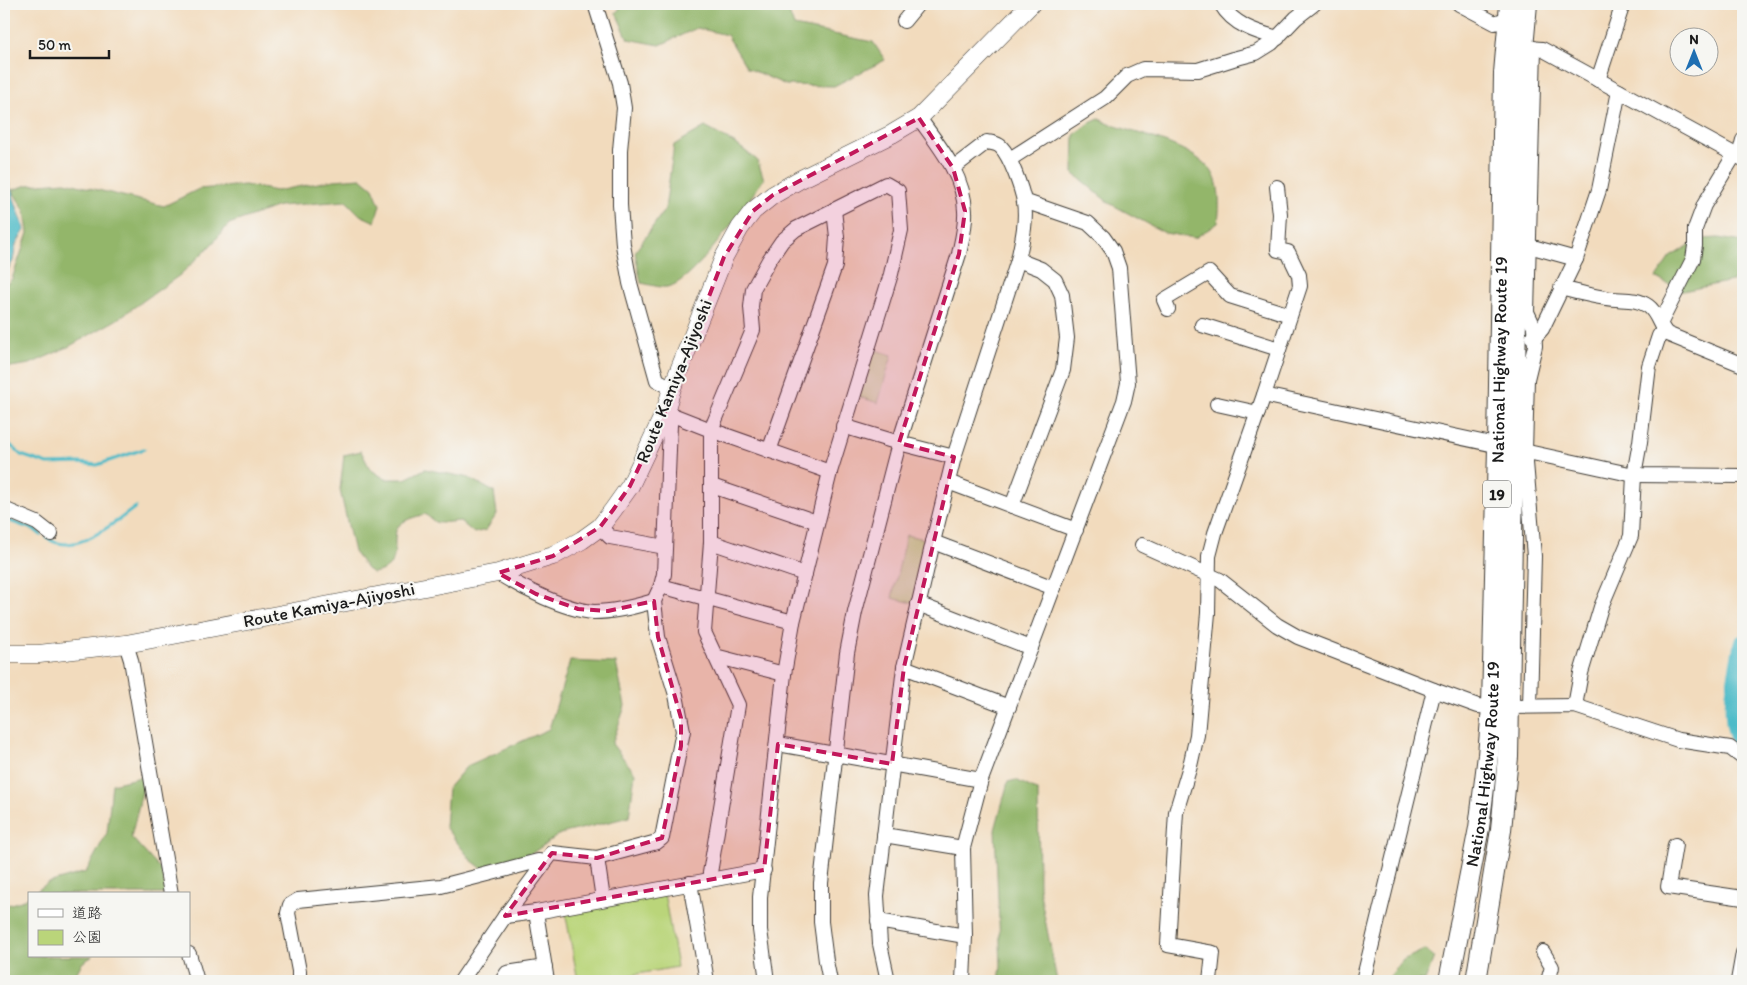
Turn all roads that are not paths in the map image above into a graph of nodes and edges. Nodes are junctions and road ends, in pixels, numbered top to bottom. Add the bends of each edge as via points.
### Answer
1 (595, 4) edge
2 (918, 4) edge
3 (1031, 4) edge
4 (1221, 4) edge
5 (1314, 4) edge
6 (1459, 4) edge
7 (1527, 4) edge
8 (1623, 4) edge
9 (1505, 15) edge
10 (904, 21) dead end
11 (1278, 38) junction
12 (1529, 48) junction
13 (1598, 80) junction
14 (1619, 91) junction
15 (919, 118) junction
16 (1743, 140) edge
17 (1739, 157) edge
18 (1010, 159) junction
19 (953, 168) junction
20 (1277, 186) dead end
21 (1024, 201) junction
22 (834, 210) junction
23 (1529, 246) junction
24 (1576, 259) junction
25 (1018, 260) junction
26 (1561, 288) junction
27 (1168, 309) dead end
28 (1290, 315) junction
29 (1202, 325) dead end
30 (1662, 326) junction
31 (1525, 338) junction
32 (1279, 349) junction
33 (1743, 366) edge
34 (672, 388) junction
35 (1264, 395) junction
36 (1217, 404) dead end
37 (665, 412) junction
38 (1258, 413) junction
39 (843, 426) junction
40 (711, 430) junction
41 (899, 443) junction
42 (1512, 449) junction
43 (769, 451) junction
44 (954, 457) junction
45 (830, 472) junction
46 (1743, 473) edge
47 (1634, 475) junction
48 (948, 482) junction
49 (712, 486) junction
50 (1012, 506) junction
51 (4, 509) edge
52 (817, 522) junction
53 (600, 527) junction
54 (1076, 530) junction
55 (1513, 530) junction
56 (51, 534) dead end
57 (711, 542) junction
58 (932, 542) junction
59 (1142, 545) dead end
60 (665, 547) junction
61 (1534, 556) junction
62 (498, 573) junction
63 (805, 574) junction
64 (1209, 574) junction
65 (661, 586) junction
66 (1054, 588) junction
67 (707, 599) junction
68 (654, 602) junction
69 (918, 604) junction
70 (793, 622) junction
71 (126, 644) junction
72 (1031, 648) junction
73 (4, 654) edge
74 (715, 656) junction
75 (904, 666) junction
76 (784, 674) junction
77 (1434, 690) junction
78 (1530, 706) junction
79 (1575, 706) junction
80 (1009, 707) junction
81 (1500, 707) junction
82 (778, 744) junction
83 (835, 754) junction
84 (1743, 758) edge
85 (892, 764) junction
86 (981, 780) junction
87 (884, 835) junction
88 (1675, 844) dead end
89 (963, 848) junction
90 (597, 858) junction
91 (544, 862) junction
92 (764, 870) junction
93 (709, 879) junction
94 (690, 883) junction
95 (171, 892) edge
96 (1743, 898) edge
97 (603, 899) junction
98 (536, 912) junction
99 (505, 916) junction
100 (878, 921) junction
101 (965, 936) junction
102 (1542, 952) dead end
103 (190, 957) edge
104 (1743, 957) edge
105 (546, 974) edge
106 (197, 981) edge
107 (299, 981) edge
108 (460, 981) edge
109 (502, 981) edge
110 (707, 981) edge
111 (767, 981) edge
112 (830, 981) edge
113 (888, 981) edge
114 (963, 981) edge
115 (1210, 981) edge
116 (1363, 981) edge
117 (1449, 981) edge
118 (1476, 981) edge
119 (1548, 981) edge
120 (1738, 981) edge

1 - 34 street via 620,83 624,108 620,205 630,283 657,380
2 - 10 street
3 - 15 main road, Route Kamiya-Ajiyoshi
4 - 11 street via 1238,23
5 - 11 street
6 - 9 street
7 - 12 highway, National Highway Route 19 / 19
8 - 13 street
9 - 42 highway, National Highway Route 19 / 19
11 - 18 street via 1256,54 1198,70 1143,69 1127,76 1105,98
12 - 13 street via 1542,49
12 - 23 street
12 - 31 highway, National Highway Route 19 / 19 via 1518,208
13 - 14 street
14 - 17 street
14 - 24 street via 1599,190
15 - 19 street
15 - 34 main road, Route Kamiya-Ajiyoshi via 781,190 753,211 724,257
16 - 17 street
17 - 30 street via 1704,205 1695,229 1692,259
18 - 19 street via 1001,146 987,142
18 - 21 street
19 - 41 street via 961,183 963,236
20 - 28 street via 1280,214 1278,250 1288,252 1300,286
21 - 25 street via 1024,236
21 - 54 street via 1088,223 1113,251 1119,268 1128,383
22 - 39 street via 886,184 898,191 901,230 893,265
22 - 40 street via 796,229 782,241 769,260 754,289 751,307 753,330
22 - 43 street via 835,266
23 - 24 street
23 - 31 street via 1527,312 1534,328
24 - 26 street
25 - 44 street
25 - 50 street via 1041,269 1055,280 1062,295 1067,338 1063,370
26 - 30 street via 1646,305 1654,311
26 - 31 street via 1542,329
27 - 28 street via 1164,300 1209,273 1230,296
28 - 32 street
29 - 32 street
30 - 33 street via 1667,334
30 - 47 street via 1649,366
31 - 42 highway, National Highway Route 19 / 19
32 - 35 street
34 - 37 main road, Route Kamiya-Ajiyoshi
35 - 38 street
35 - 42 street
36 - 38 street
37 - 40 street
37 - 53 main road, Route Kamiya-Ajiyoshi via 630,486
37 - 60 street via 670,425
38 - 64 street via 1215,533 1209,556
39 - 41 street
39 - 45 street
40 - 43 street
40 - 49 street
41 - 44 street
41 - 83 street via 855,612
42 - 47 street
42 - 55 highway, National Highway Route 19 / 19
42 - 61 street
42 - 81 highway, National Highway Route 19 / 19 via 1490,520
43 - 45 street
44 - 48 street
45 - 52 street
46 - 47 street
47 - 79 street via 1631,536 1601,607 1581,673
48 - 50 street
48 - 58 street
49 - 52 street
49 - 57 street
50 - 54 street
51 - 56 street via 36,523
52 - 63 street
53 - 60 street via 610,537
53 - 62 main road, Route Kamiya-Ajiyoshi via 553,556
54 - 66 street
55 - 61 street
55 - 81 highway, National Highway Route 19 / 19
57 - 63 street
57 - 67 street
58 - 66 street
58 - 69 street
59 - 64 street
60 - 65 street
61 - 78 street
62 - 68 street via 536,594 592,612
62 - 71 main road, Route Kamiya-Ajiyoshi
63 - 70 street
64 - 77 street via 1277,626 1298,637
64 - 115 street via 1197,735 1176,812 1168,945 1213,953
65 - 67 street
65 - 68 street
66 - 72 street
67 - 70 street
67 - 74 street via 704,632
68 - 90 street via 658,637 676,695 682,731 662,838
69 - 72 street
69 - 75 street
70 - 76 street
71 - 73 main road, Route Kamiya-Ajiyoshi via 39,654
71 - 95 street
72 - 80 street
74 - 76 street
74 - 93 street via 738,705
75 - 80 street
75 - 85 street
76 - 82 street
77 - 81 street via 1478,706
77 - 116 street
78 - 79 street
78 - 81 street
79 - 84 street via 1678,740 1730,748
80 - 86 street
81 - 117 highway, National Highway Route 19 / 19 via 1488,755 1479,828
81 - 118 highway, National Highway Route 19 / 19 via 1508,758 1501,830
82 - 83 street
82 - 92 street
83 - 85 street
83 - 112 street via 821,883 821,922
85 - 86 street
85 - 87 street
86 - 89 street
87 - 89 street
87 - 100 street via 877,896
88 - 96 street via 1668,887
89 - 101 street
90 - 91 street via 552,853
90 - 97 street
91 - 99 street
91 - 107 street via 441,886 298,900 290,905 288,913
92 - 93 street
92 - 111 street via 760,930
93 - 94 street
94 - 97 street
94 - 110 street
97 - 98 street
98 - 99 street
98 - 105 street
99 - 108 street
100 - 101 street
100 - 113 street
101 - 114 street
102 - 119 street via 1552,967
103 - 106 street
104 - 120 street
105 - 109 street via 507,973

